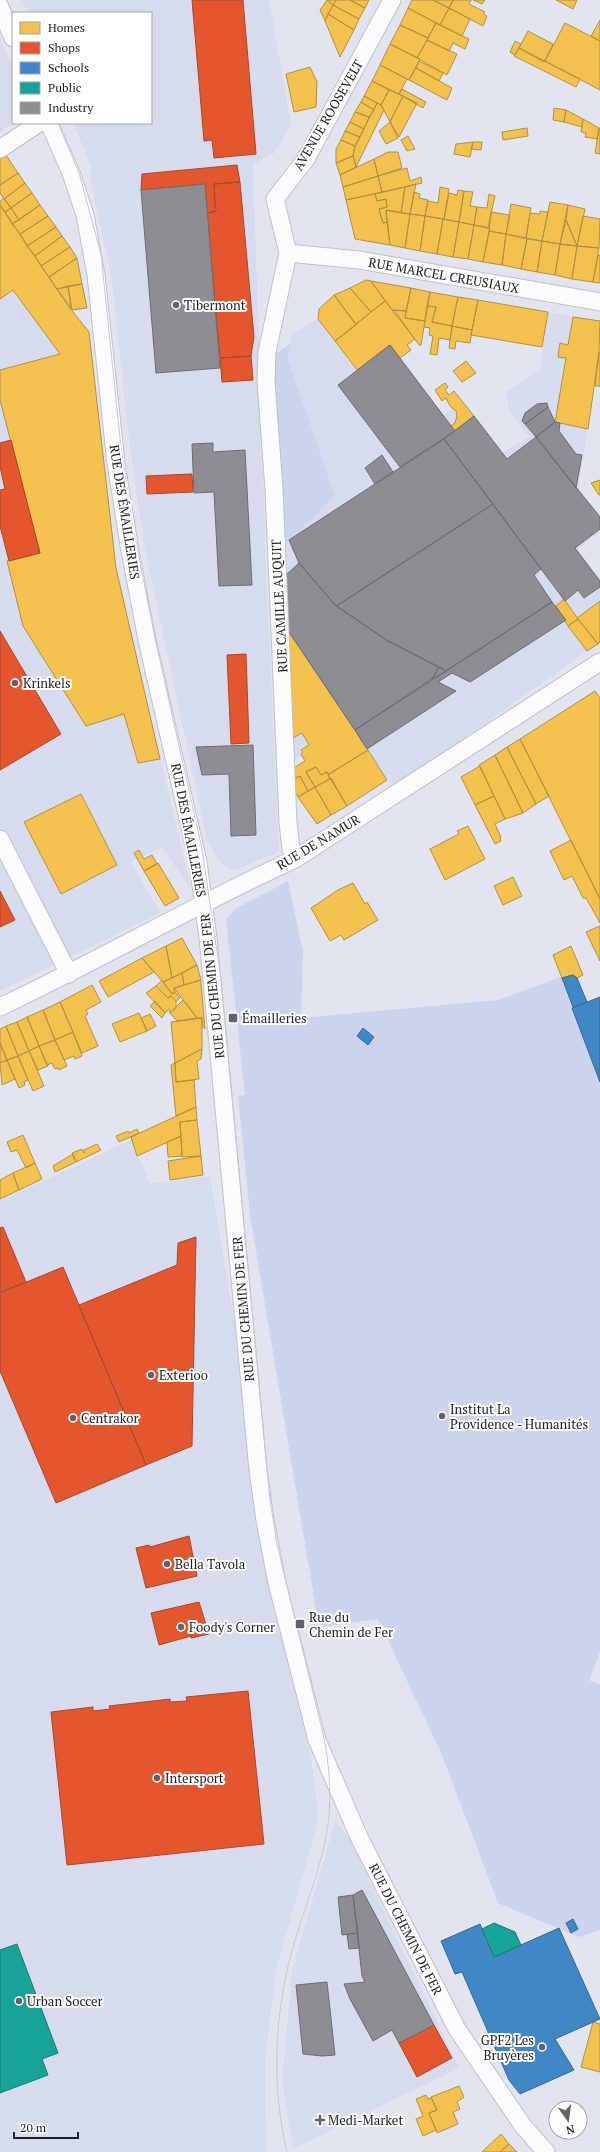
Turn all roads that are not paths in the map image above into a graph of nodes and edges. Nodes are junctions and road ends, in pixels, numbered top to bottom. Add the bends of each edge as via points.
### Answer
1 (392, 0) edge
2 (0, 7) edge
3 (12, 36) edge
4 (38, 124) edge
5 (49, 124) edge
6 (0, 149) edge
7 (288, 253) junction
8 (600, 302) edge
9 (600, 662) edge
10 (0, 839) edge
11 (295, 859) junction
12 (203, 903) junction
13 (70, 974) junction
14 (0, 1007) edge
15 (546, 2152) edge

1 - 7 street, AVENUE ROOSEVELT via 306,159 275,199
2 - 3 street
4 - 6 street
5 - 12 street, RUE DES ÉMAILLERIES via 71,173 86,223 96,275 116,462 130,551 147,640 198,862
7 - 8 street, RUE MARCEL CREUSIAUX via 359,260
7 - 11 street, RUE CAMILLE AUQUIT via 267,352 268,420 274,497 288,822 291,850
9 - 11 street, RUE DE NAMUR
10 - 13 street
11 - 12 street, RUE DE NAMUR
12 - 13 street, RUE DE NAMUR
12 - 15 street, RUE DU CHEMIN DE FER via 259,1477 277,1583 317,1740 360,1838 457,2029 523,2126
13 - 14 street, RUE DE NAMUR

